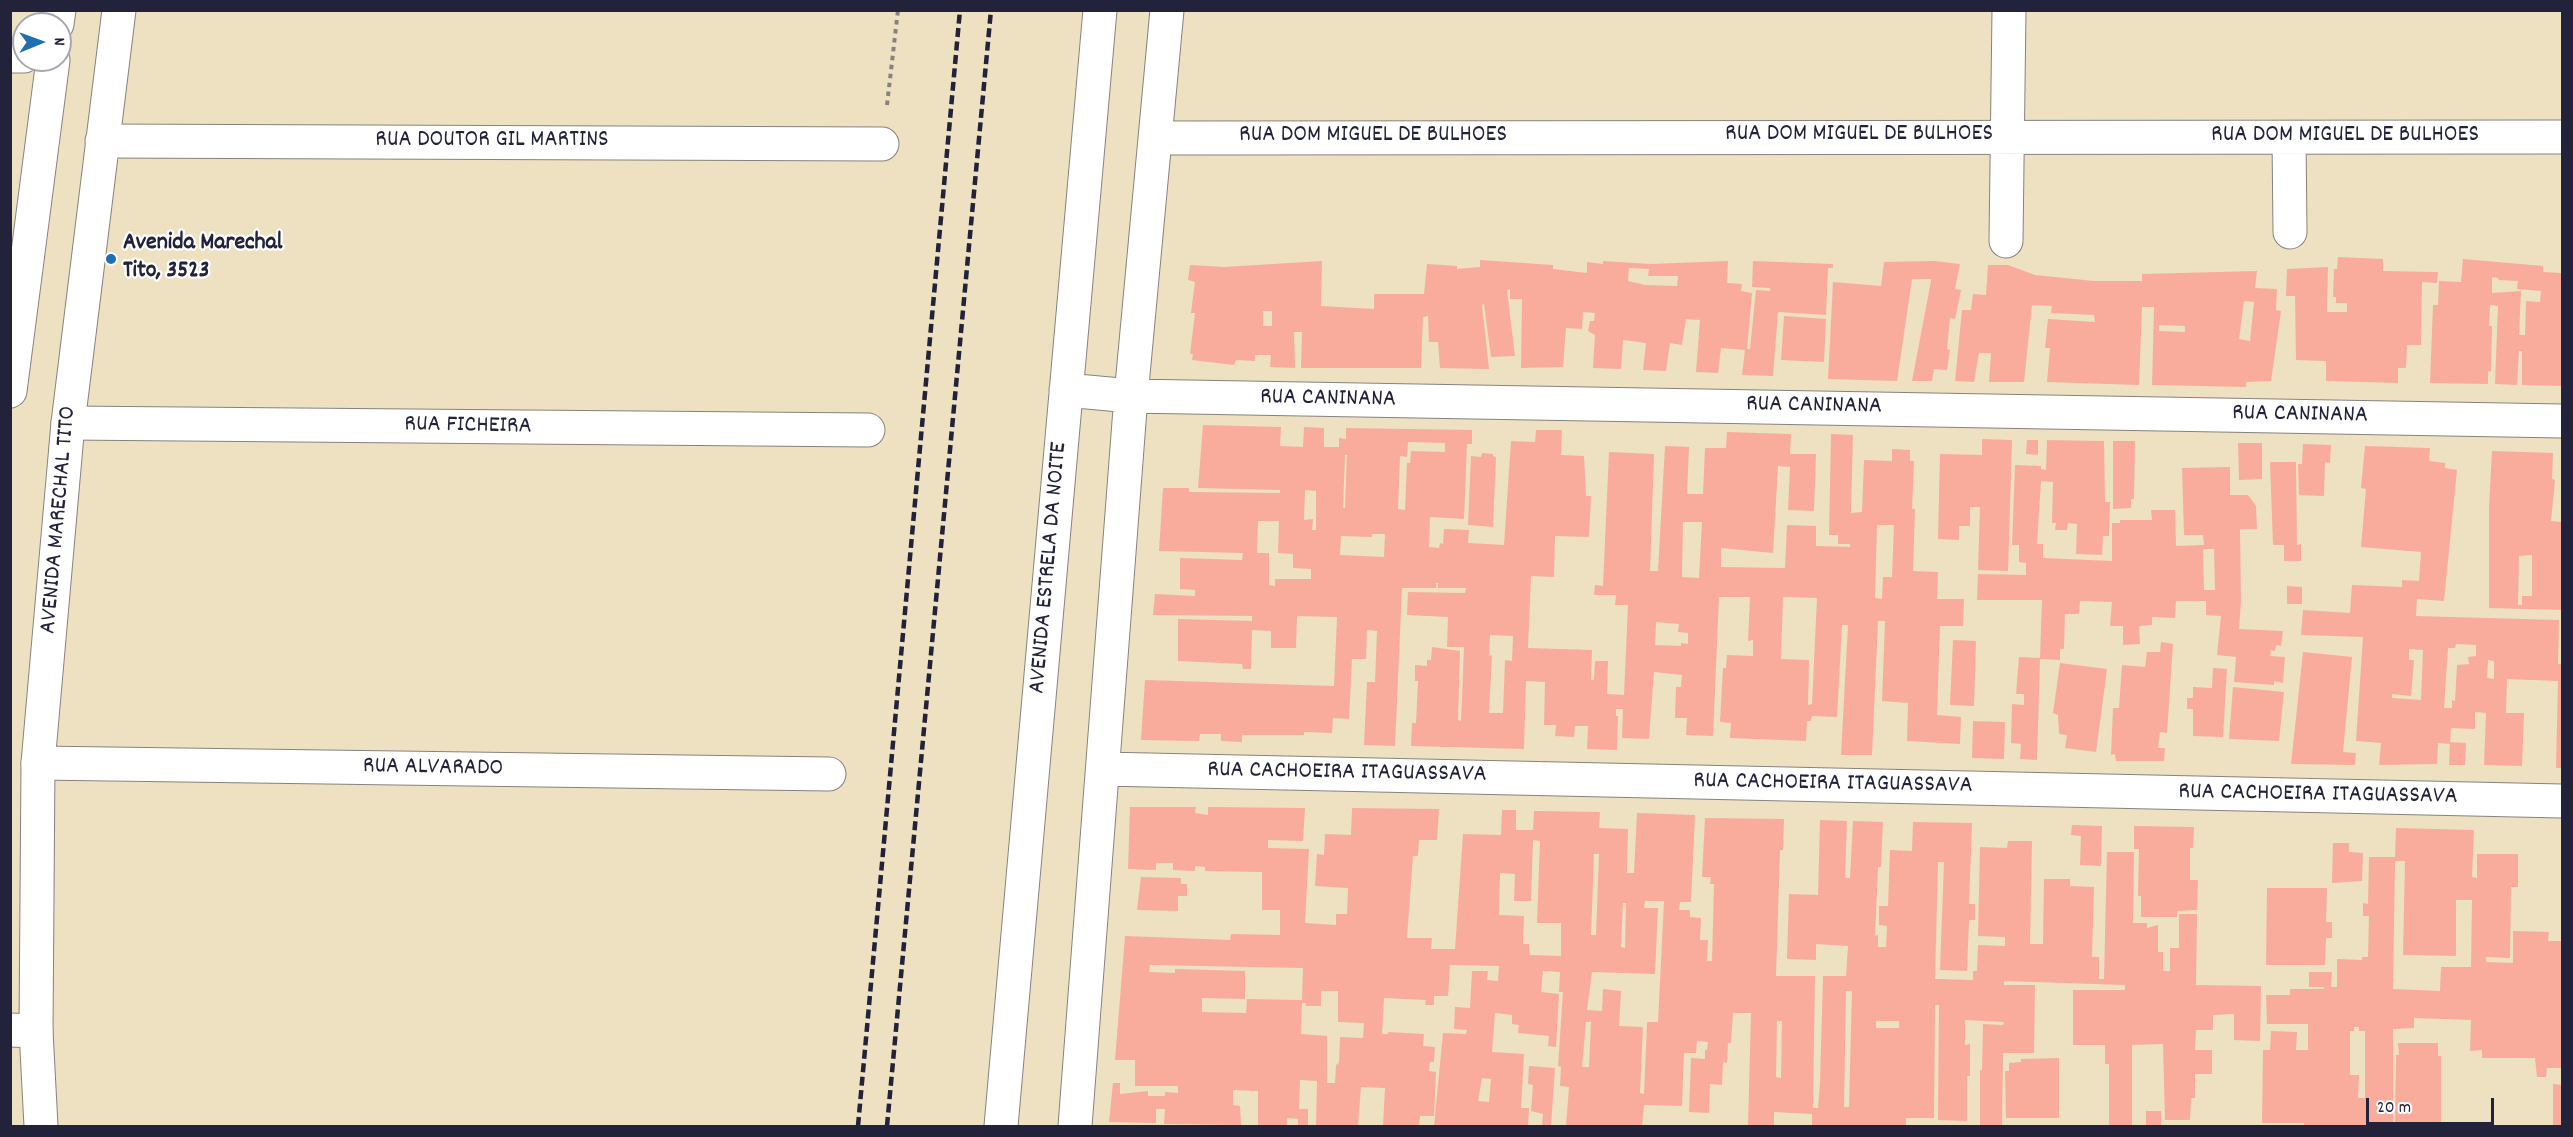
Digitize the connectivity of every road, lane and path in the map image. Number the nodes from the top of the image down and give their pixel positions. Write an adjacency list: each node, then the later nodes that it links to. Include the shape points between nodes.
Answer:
1 (118, 10): 11 (street, AVENIDA MARECHAL TITO)
2 (898, 10): 12 (path)
3 (1100, 10): 15 (street, AVENIDA ESTRELA DA NOITE)
4 (1167, 10): 9 (street)
5 (2009, 10): 7 (street)
6 (51, 72): 16 (street)
7 (2009, 136): 9 (street, RUA DOM MIGUEL DE BULHOES); 10 (street, RUA DOM MIGUEL DE BULHOES); 14 (street)
8 (2562, 137): 10 (street, RUA DOM MIGUEL DE BULHOES)
9 (1156, 138): 17 (street)
10 (2289, 138): 13 (street)
11 (102, 141): 12 (street, RUA DOUTOR GIL MARTINS); 19 (street, AVENIDA MARECHAL TITO)
12 (882, 144)
13 (2290, 232)
14 (2006, 241)
15 (1066, 390): 17 (street, RUA CANINANA); 27 (street, AVENIDA ESTRELA DA NOITE)
16 (10, 391)
17 (1131, 396): 18 (street, RUA CANINANA); 22 (street)
18 (2562, 421)
19 (68, 423): 20 (street, RUA FICHEIRA); 21 (street, AVENIDA MARECHAL TITO)
20 (868, 430)
21 (38, 764): 23 (street, RUA ALVARADO); 25 (street, AVENIDA MARECHAL TITO)
22 (1102, 769): 24 (street, RUA CACHOEIRA ITAGUASSAVA); 28 (street)
23 (829, 774)
24 (2562, 801)
25 (23, 1030): 26 (street, AVENIDA MARECHAL TITO)
26 (41, 1126)
27 (1001, 1126)
28 (1076, 1126)

